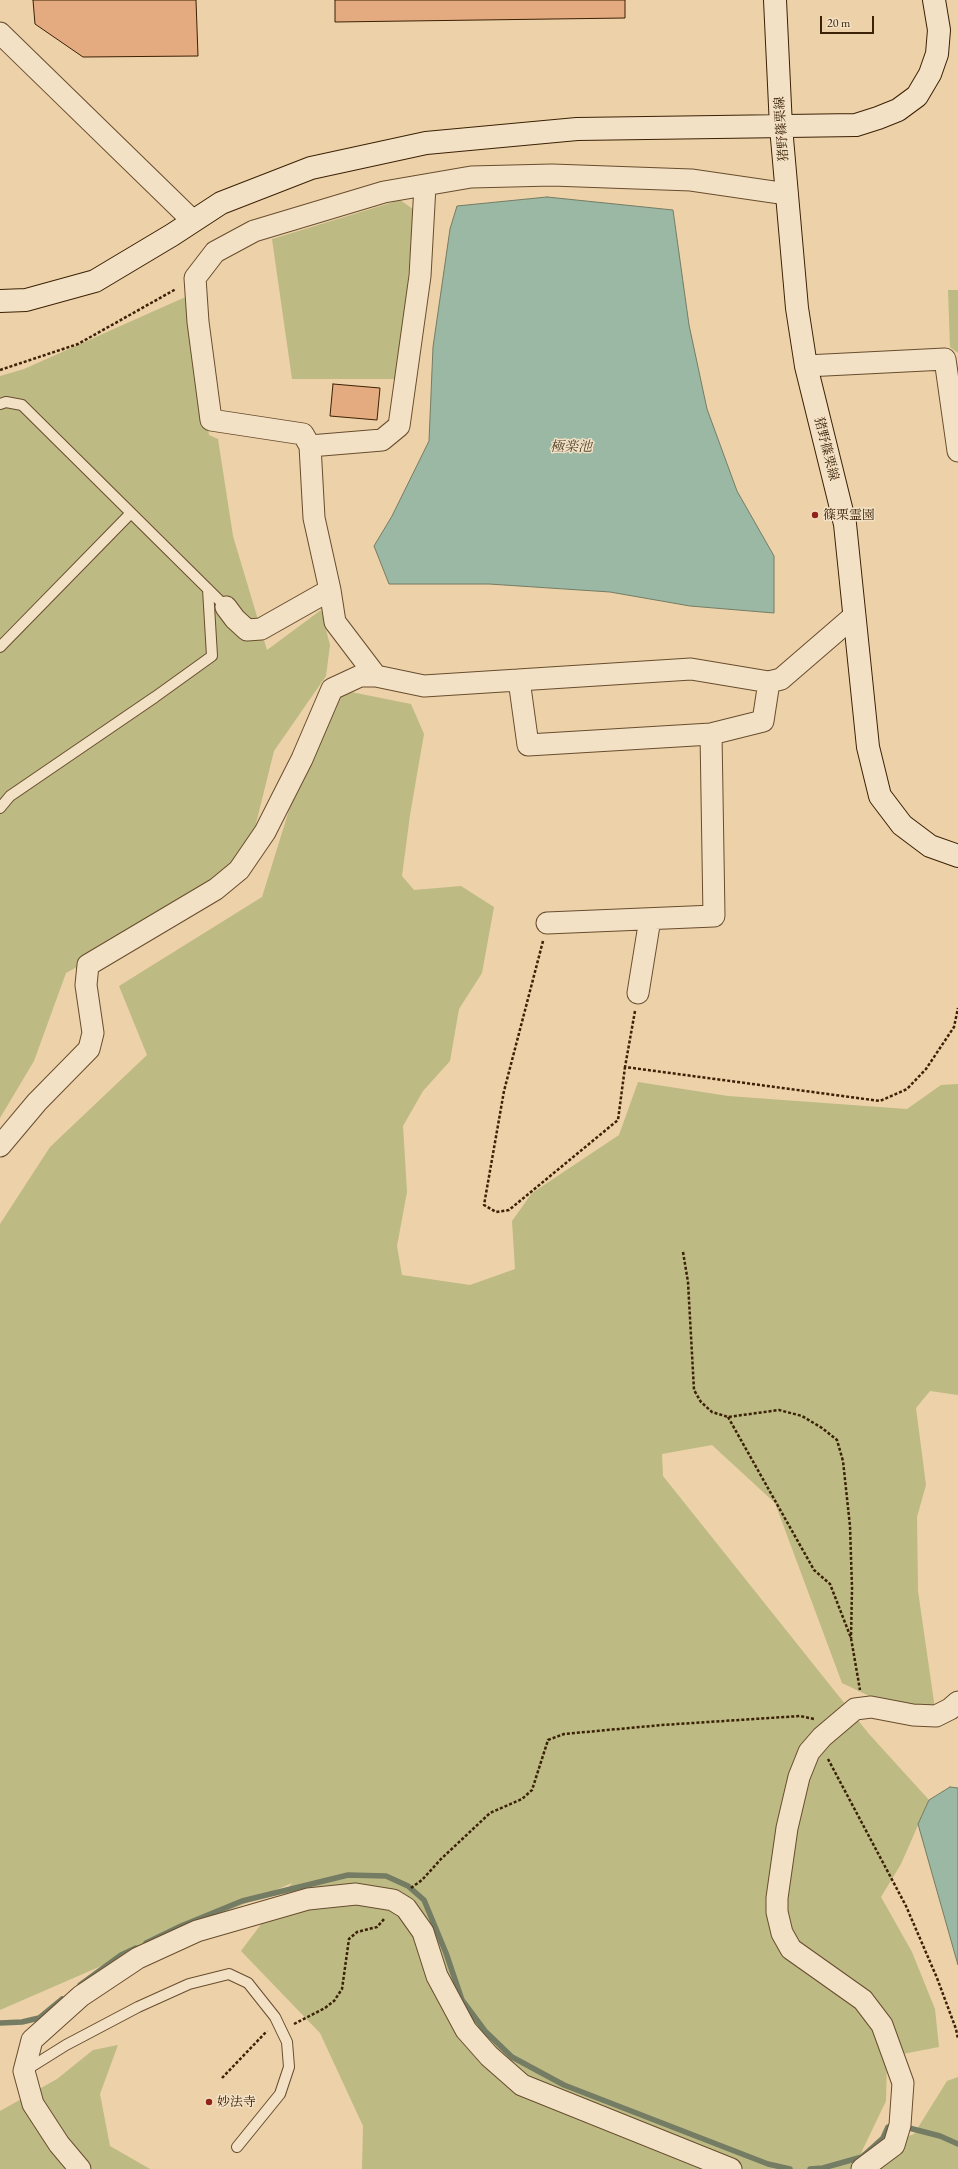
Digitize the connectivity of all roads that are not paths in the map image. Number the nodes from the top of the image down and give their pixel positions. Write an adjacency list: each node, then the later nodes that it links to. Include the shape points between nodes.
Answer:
1 (775, 0): 4 (street, 猪野篠栗線)
2 (934, 0): 4 (street, via 939,30 937,54 930,74 917,96 898,110 856,125)
3 (0, 33): 7 (street)
4 (781, 127): 6 (street, 猪野篠栗線); 7 (street, via 577,129 426,143 311,168 221,203)
5 (425, 186): 6 (street, via 471,177 552,175 691,180); 11 (street, via 420,276 399,426 382,440); 11 (street, via 384,192 254,231 215,252 195,278 210,420 304,434)
6 (787, 194): 9 (street, 猪野篠栗線, via 797,308)
7 (194, 221): 8 (street, via 95,281 26,300)
8 (0, 301)
9 (806, 366): 12 (street, via 945,359); 17 (street, 猪野篠栗線, via 845,524)
10 (0, 404): 13 (lane, via 6,402 22,405)
11 (310, 446): 15 (street, via 314,518)
12 (958, 451)
13 (131, 513): 14 (lane); 18 (lane)
14 (208, 589): 16 (lane); 23 (lane, via 212,656 10,796)
15 (330, 590): 16 (street, via 261,629 247,630 234,619); 19 (street, via 335,622)
16 (226, 607)
17 (854, 616): 21 (street, via 781,679); 24 (street, 猪野篠栗線, via 868,747 880,796 902,825 930,846)
18 (0, 647)
19 (376, 676): 20 (street, via 424,686); 28 (street, via 360,676 332,689 302,759 268,825 239,870 216,889 88,965 86,986 93,1033 88,1049 37,1102)
20 (519, 680): 21 (street, via 691,669); 22 (street, via 528,745)
21 (769, 682): 22 (street, via 763,721)
22 (711, 734): 25 (street, via 714,916)
23 (0, 808)
24 (958, 856)
25 (650, 919): 26 (street); 27 (street)
26 (547, 924)
27 (638, 993)
28 (0, 1146)
29 (958, 1702): 34 (street, via 936,1716 913,1716 871,1707 855,1710 822,1737 809,1752 799,1777 787,1828 777,1898 782,1933 791,1949 863,2000 882,2025 903,2083 900,2125 894,2145)
30 (24, 2071): 31 (lane, via 138,2007 189,1984 229,1974 248,1983 277,2021 287,2042 289,2067 280,2094); 32 (street, via 34,2104 59,2144); 33 (street, via 32,2040 81,1996 138,1958 197,1931 308,1899 356,1894 394,1900 406,1908 423,1932 437,1976 466,2030 489,2056 522,2085)
31 (237, 2146)
32 (80, 2169)
33 (731, 2169)
34 (862, 2169)

